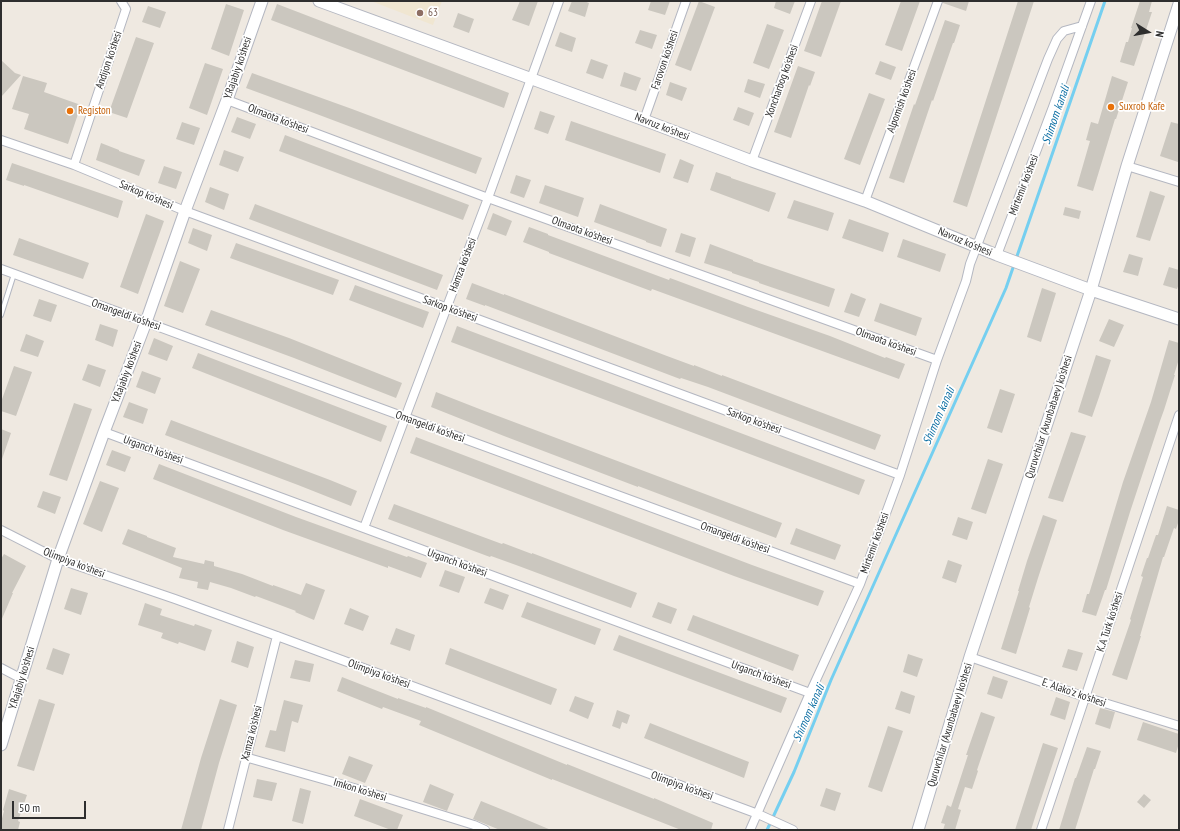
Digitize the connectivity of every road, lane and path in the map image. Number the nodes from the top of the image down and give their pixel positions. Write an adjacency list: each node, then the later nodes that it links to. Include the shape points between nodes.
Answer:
1 (122, 1): 16 (street, Andijon ko'shesi, via 126,9)
2 (262, 1): 12 (street, Y.Rajabiy ko'shesi)
3 (319, 1): 11 (street, Navruz ko'shesi)
4 (559, 1): 11 (street, Hamza ko'shesi)
5 (686, 1): 13 (street, Farovon ko'shesi)
6 (811, 1): 15 (street, Xoncharbog ko'shesi)
7 (938, 1): 20 (street, Alpomish ko'shesi)
8 (1091, 1): 10 (street, Mirtemir ko'shesi)
9 (1179, 4): 17 (street, Quruvchilar (Axunbabaev) ko'shesi)
10 (1082, 26): 22 (street, Mirtemir ko'shesi, via 1064,31 1057,39); 23 (street, Mirtemir ko'shesi)
11 (532, 79): 13 (street, Navruz ko'shesi); 19 (street, Hamza ko'shesi)
12 (227, 100): 19 (street, Olmaota ko'shesi); 21 (street, Y.Rajabiy ko'shesi)
13 (644, 120): 15 (street, Navruz ko'shesi)
14 (1, 140): 16 (street, Sarkop ko'shesi)
15 (752, 161): 20 (street, Navruz ko'shesi)
16 (74, 165): 21 (street, Sarkop ko'shesi)
17 (1127, 166): 18 (street); 26 (street, Quruvchilar (Axunbabaev) ko'shesi)
18 (1179, 182)
19 (488, 198): 27 (street, Hamza ko'shesi); 31 (street, Olmaota ko'shesi)
20 (865, 201): 22 (street, Navruz ko'shesi)
21 (185, 211): 27 (street, Sarkop ko'shesi); 30 (street, Y.Rajabiy ko'shesi)
22 (977, 247): 23 (street, Navruz ko'shesi); 31 (street, Mirtemir ko'shesi)
23 (1000, 256): 26 (street, Navruz ko'shesi)
24 (1, 269): 25 (street, Omangeldi ko'shesi)
25 (14, 274): 28 (lane); 30 (street, Omangeldi ko'shesi)
26 (1091, 290): 29 (street); 41 (street, Quruvchilar (Axunbabaev) ko'shesi)
27 (447, 308): 33 (street, Hamza ko'shesi); 35 (street, Sarkop ko'shesi)
28 (1, 315)
29 (1179, 319)
30 (146, 322): 33 (street, Omangeldi ko'shesi); 34 (street, Y.Rajabiy ko'shesi)
31 (938, 360): 35 (street, Mirtemir ko'shesi)
32 (1179, 415): 45 (street, K.A Turk ko'shesi)
33 (405, 418): 36 (street, Hamza ko'shesi); 39 (street, Omangeldi ko'shesi)
34 (104, 432): 36 (street, Urganch ko'shesi); 38 (street, Y.Rajabiy ko'shesi)
35 (900, 475): 39 (street, Mirtemir ko'shesi)
36 (364, 528): 44 (street, Urganch ko'shesi)
37 (1, 530): 38 (street, Olimpiya ko'shesi)
38 (58, 559): 40 (street, Olimpiya ko'shesi); 43 (street, Y.Rajabiy ko'shesi)
39 (860, 584): 44 (street, Mirtemir ko'shesi)
40 (277, 636): 48 (street, Xamza ko'shesi); 49 (street, Olimpiya ko'shesi)
41 (970, 657): 45 (street, E. Alako'z ko'shesi); 55 (street, Quruvchilar (Axunbabaev) ko'shesi)
42 (1, 668): 43 (street)
43 (22, 678): 47 (street, Y.Rajabiy ko'shesi)
44 (810, 693): 49 (street, Mirtemir ko'shesi)
45 (1086, 697): 46 (street, E. Alako'z ko'shesi); 56 (street, K.A Turk ko'shesi)
46 (1179, 726)
47 (1, 746)
48 (246, 757): 50 (street, Imkon ko'shesi, via 361,790); 52 (street, Xamza ko'shesi)
49 (758, 814): 51 (street, Olimpiya ko'shesi); 54 (street, Mirtemir ko'shesi)
50 (472, 828): 53 (street, Imkon ko'shesi)
51 (790, 829)
52 (228, 830)
53 (485, 830)
54 (750, 830)
55 (918, 830)
56 (1041, 830)

